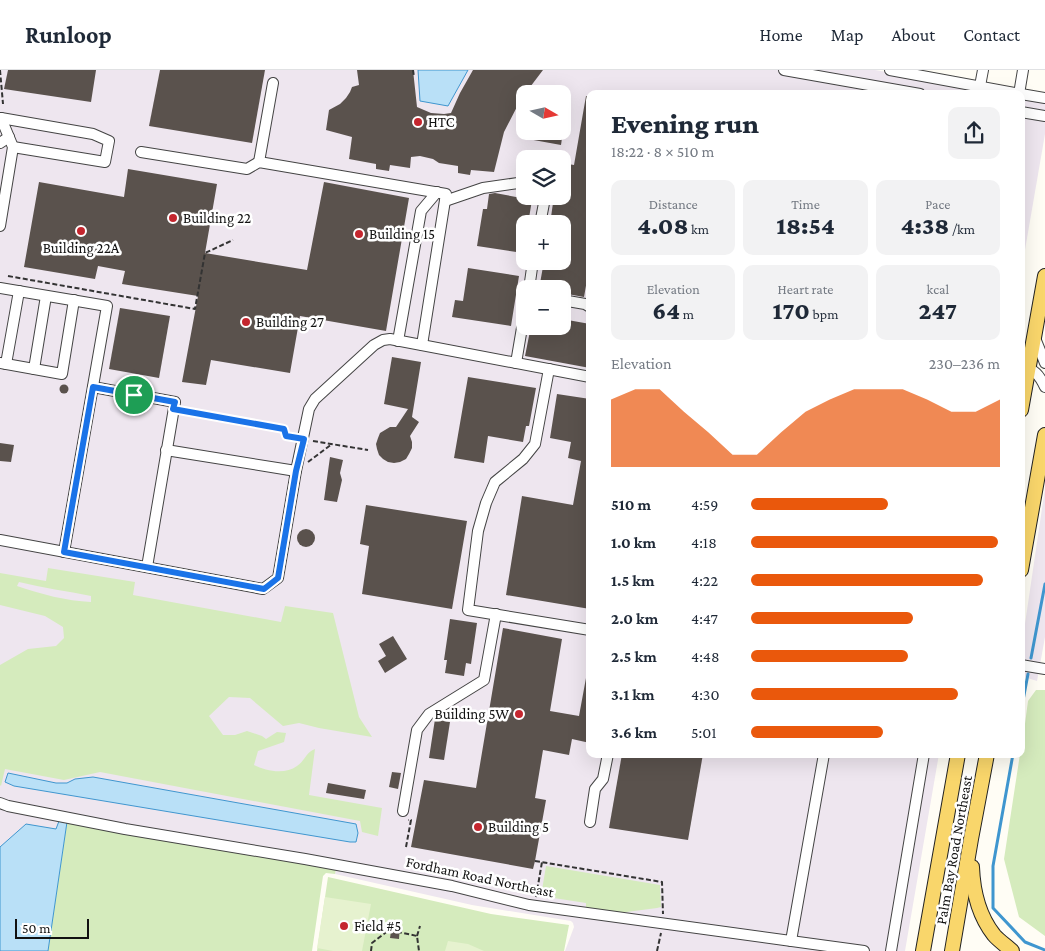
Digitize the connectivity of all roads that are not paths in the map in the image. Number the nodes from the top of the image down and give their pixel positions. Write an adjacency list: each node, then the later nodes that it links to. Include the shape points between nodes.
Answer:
1 (784, 70): 8 (street)
2 (890, 70): 5 (street)
3 (983, 70): 7 (street)
4 (1023, 70): 10 (street)
5 (939, 74): 7 (street)
6 (273, 83): 18 (street)
7 (980, 86): 9 (street)
8 (897, 90)
9 (1000, 90)
10 (1020, 90)
11 (1025, 95): 12 (street)
12 (1045, 98)
13 (1025, 113): 14 (street)
14 (1045, 116)
15 (1, 118): 16 (street); 16 (street, via 94,134 109,141 105,162)
16 (7, 142): 22 (street)
17 (141, 152): 18 (street, via 247,169)
18 (259, 162): 20 (street)
19 (516, 183): 21 (street, via 483,188)
20 (437, 192): 21 (street, via 446,194); 32 (street, via 421,211)
21 (445, 201): 33 (street)
22 (0, 226)
23 (1045, 276): 31 (main road)
24 (0, 288): 25 (street)
25 (19, 291): 26 (street); 36 (street)
26 (46, 296): 27 (street); 38 (street)
27 (74, 300): 38 (street, via 62,374); 41 (street, via 107,306)
28 (571, 302): 29 (street)
29 (586, 305)
30 (521, 335): 34 (street)
31 (1034, 337): 35 (street); 37 (main road)
32 (398, 341): 33 (street); 45 (street, via 383,340 374,345 315,399 309,409)
33 (422, 345): 34 (street)
34 (516, 363): 39 (street)
35 (1045, 363)
36 (3, 364): 38 (street)
37 (1025, 367): 42 (street, via 1036,373)
38 (34, 369)
39 (548, 369): 40 (street); 50 (street, via 535,444 523,459 495,482 478,532 468,610)
40 (586, 376)
41 (93, 387): 44 (street, via 175,402); 48 (street)
42 (1045, 387)
43 (1045, 435): 47 (main road)
44 (166, 450): 45 (street); 49 (street)
45 (296, 471): 49 (street, via 278,578 264,589)
46 (0, 540): 48 (street)
47 (1025, 548)
48 (64, 552): 49 (street)
49 (147, 567)
50 (496, 614): 51 (street); 60 (street, via 484,680 428,714 417,730)
51 (586, 629)
52 (1025, 666): 53 (street)
53 (1045, 670)
54 (607, 758): 61 (street, via 603,778 595,789)
55 (823, 758): 63 (street)
56 (923, 758): 65 (street)
57 (957, 758): 66 (main road, Palm Bay Road Northeast)
58 (986, 758): 62 (main road, Palm Bay Road Northeast)
59 (0, 803): 63 (street, Fordham Road Northeast, via 92,823 452,886 529,905)
60 (403, 815)
61 (590, 822)
62 (971, 839): 67 (main road, Palm Bay Road Northeast); 68 (main road, via 973,885 981,914 995,936)
63 (792, 941): 64 (street, Fordham Road Northeast)
64 (864, 951)
65 (892, 951)
66 (923, 951)
67 (952, 951)
68 (1012, 951)

